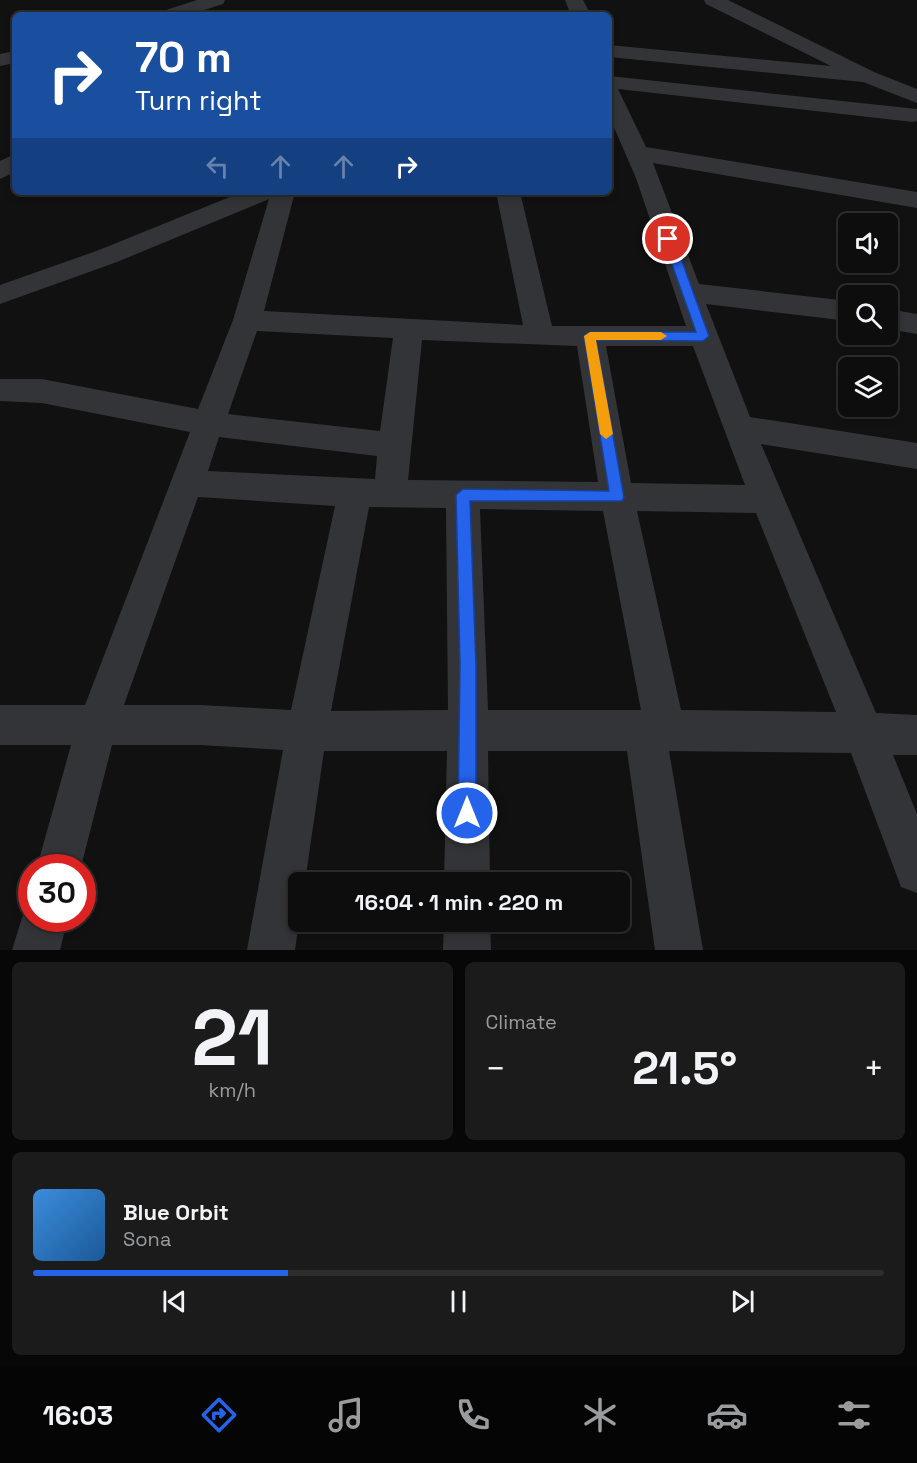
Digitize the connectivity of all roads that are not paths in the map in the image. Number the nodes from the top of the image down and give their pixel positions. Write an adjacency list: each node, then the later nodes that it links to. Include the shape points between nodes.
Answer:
1 (713, 0): 5 (street)
2 (214, 9): 3 (street)
3 (192, 12)
4 (612, 51): 5 (street)
5 (867, 76): 8 (street)
6 (612, 82): 8 (street)
7 (612, 99): 9 (street)
8 (916, 111)
9 (637, 153): 13 (street); 14 (street)
10 (257, 195): 15 (street)
11 (282, 195): 17 (street)
12 (509, 195): 21 (street)
13 (917, 200)
14 (687, 292): 16 (street); 23 (street)
15 (0, 295)
16 (838, 310)
17 (247, 320): 20 (street); 25 (street)
18 (898, 321): 19 (street)
19 (917, 324)
20 (409, 329): 21 (street); 27 (street)
21 (540, 336): 22 (street)
22 (590, 336): 23 (street); 33 (street)
23 (703, 336): 26 (street)
24 (0, 390): 25 (street, via 42,391)
25 (211, 424): 27 (street); 29 (street)
26 (738, 428): 28 (street); 34 (street)
27 (394, 445): 31 (street)
28 (917, 456)
29 (186, 483): 30 (street); 36 (street)
30 (354, 493): 31 (street); 37 (street)
31 (391, 494): 32 (street)
32 (463, 495): 33 (street); 38 (street)
33 (617, 497): 34 (street); 39 (street)
34 (766, 499): 40 (street)
35 (0, 725): 36 (street)
36 (97, 725): 37 (street); 42 (street)
37 (308, 731): 38 (street); 48 (street)
38 (466, 731): 39 (street); 43 (street)
39 (656, 732): 40 (street, via 748,730); 50 (street)
40 (865, 735): 41 (street); 44 (street)
41 (917, 735)
42 (62, 854)
43 (467, 872)
44 (917, 872)
45 (41, 932): 47 (street)
46 (467, 932): 49 (street)
47 (36, 950)
48 (272, 950)
49 (467, 950)
50 (679, 950)

